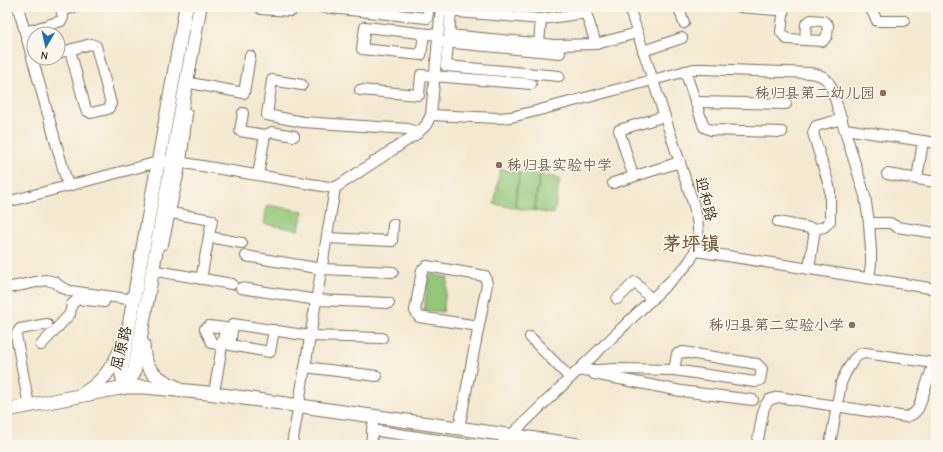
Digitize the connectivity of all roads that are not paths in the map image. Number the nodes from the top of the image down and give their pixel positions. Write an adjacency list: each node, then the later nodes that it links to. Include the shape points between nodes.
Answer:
1 (18, 7): 23 (street)
2 (74, 7): 23 (street, via 62,12 61,21)
3 (186, 7): 59 (main road, 屈原路)
4 (200, 7): 58 (main road, 屈原路)
5 (204, 7): 41 (street)
6 (262, 7): 7 (street, via 261,9 291,11)
7 (292, 7)
8 (321, 7): 16 (street)
9 (429, 7): 19 (street, via 428,18)
10 (629, 7): 24 (street, 迎和路)
11 (682, 7): 22 (street, via 680,11)
12 (740, 7): 13 (street, via 776,10)
13 (778, 7)
14 (784, 7): 28 (street, via 781,32 787,39)
15 (870, 7): 21 (street, via 876,21)
16 (336, 8): 17 (street)
17 (367, 9): 19 (street)
18 (444, 10): 20 (street); 27 (street); 29 (street, via 449,35)
19 (398, 11)
20 (541, 19): 29 (street); 30 (street, via 586,13)
21 (904, 21)
22 (684, 23)
23 (25, 32)
24 (637, 33): 30 (street); 33 (street, 迎和路)
25 (424, 34): 25 (street, via 365,27 362,49 421,55); 27 (street)
26 (682, 38): 33 (street)
27 (441, 40): 34 (street); 38 (street); 39 (street, via 446,66)
28 (805, 40)
29 (539, 44): 30 (street)
30 (596, 44)
31 (70, 50): 31 (street, via 91,44 96,46 111,104 108,109 91,113 86,110); 32 (street)
32 (66, 51)
33 (643, 51): 40 (street, 迎和路)
34 (560, 53)
35 (250, 56): 41 (street, via 244,93)
36 (39, 66): 67 (street)
37 (685, 71): 40 (street); 45 (street); 50 (street, via 703,69 818,74 829,82)
38 (434, 76): 43 (street); 44 (street, via 421,75 419,95); 48 (street)
39 (559, 76)
40 (653, 80): 48 (street, via 511,117); 49 (street, 迎和路)
41 (190, 83): 58 (street)
42 (302, 84): 53 (street, via 272,80 267,115 303,122 408,129)
43 (531, 84)
44 (360, 90)
45 (696, 102): 46 (street); 52 (street, via 704,127 711,130)
46 (786, 104)
47 (243, 113): 54 (street, via 240,131)
48 (430, 115): 53 (street, via 426,125)
49 (665, 116): 60 (street, 迎和路); 61 (street, via 618,130)
50 (842, 119): 51 (street); 74 (street, via 816,126 813,133 830,191 830,221 824,227)
51 (845, 129): 56 (street); 72 (street, via 865,196)
52 (782, 132)
53 (418, 133): 68 (street)
54 (264, 135): 55 (street, via 272,132); 63 (street)
55 (294, 136)
56 (923, 141): 57 (street); 64 (street)
57 (936, 143)
58 (176, 161): 59 (street); 63 (street); 70 (street); 93 (main road, 屈原路)
59 (158, 162): 67 (street); 97 (main road, 屈原路)
60 (680, 162): 66 (street); 79 (street, 迎和路, via 698,220)
61 (631, 169)
62 (887, 174): 64 (street)
63 (258, 175): 68 (street)
64 (917, 179): 65 (street)
65 (936, 182)
66 (613, 183)
67 (68, 186): 69 (street)
68 (335, 188): 77 (street)
69 (7, 202)
70 (170, 213): 76 (street, via 212,220); 83 (street)
71 (778, 222): 74 (street)
72 (869, 223): 75 (street, via 890,223 896,227); 85 (street)
73 (393, 224): 77 (street, via 392,241)
74 (815, 228): 82 (street)
75 (936, 233)
76 (209, 236): 78 (street); 86 (street)
77 (327, 238): 81 (street)
78 (242, 243)
79 (696, 251): 82 (street); 91 (street, 迎和路, via 686,266)
80 (246, 256): 81 (street)
81 (322, 268): 84 (street); 90 (street)
82 (809, 269): 85 (street)
83 (157, 271): 86 (street); 93 (street, via 147,316)
84 (393, 272)
85 (869, 278): 88 (street)
86 (201, 279): 90 (street)
87 (7, 288): 101 (street, via 46,280 70,290 127,302 78,299 72,304 70,314)
88 (936, 289)
89 (617, 299): 91 (street, via 635,282)
90 (316, 300): 92 (street); 98 (street)
91 (652, 300): 105 (street, 迎和路)
92 (389, 303)
93 (143, 323): 109 (main road, 屈原路, via 134,373); 110 (main road, via 144,358 149,368 166,382)
94 (47, 324): 115 (street, via 20,329 16,335)
95 (479, 326): 95 (street, via 487,284 485,276 427,266 422,270 415,311 419,317); 120 (street)
96 (274, 330): 96 (street, via 233,324 230,346 270,352); 98 (street)
97 (128, 331): 109 (main road, 屈原路, via 121,371); 112 (main road, via 111,369 97,385)
98 (310, 336): 100 (street); 104 (street)
99 (530, 337): 108 (street)
100 (382, 338)
101 (41, 345)
102 (222, 345): 111 (street)
103 (935, 363): 116 (street, via 918,409 913,414 906,417); 116 (street, via 860,354 854,358 841,383)
104 (305, 367): 107 (street); 114 (street)
105 (578, 370): 106 (street); 108 (street, 迎和路); 113 (street, via 681,391)
106 (674, 370): 106 (street, via 755,382 760,380 762,368 757,364 683,352 677,354)
107 (377, 376)
108 (570, 378): 123 (street, 迎和路)
109 (125, 387): 110 (main road); 112 (main road)
110 (187, 390): 111 (main road)
111 (214, 393): 114 (main road)
112 (79, 396): 115 (main road)
113 (753, 400)
114 (299, 405): 118 (main road); 125 (street)
115 (29, 406): 117 (main road)
116 (837, 406): 130 (street, via 778,397 769,400 764,407); 131 (street)
117 (7, 410)
118 (374, 416): 119 (main road); 121 (street)
119 (419, 422): 120 (main road); 124 (street)
120 (458, 428): 122 (main road)
121 (372, 430): 124 (street); 126 (street)
122 (476, 430): 123 (main road); 127 (street)
123 (511, 435): 128 (street, 迎和路); 129 (main road)
124 (416, 437): 127 (street)
125 (292, 445)
126 (371, 445)
127 (471, 445)
128 (501, 445)
129 (579, 445)
130 (757, 445)
131 (830, 445)

